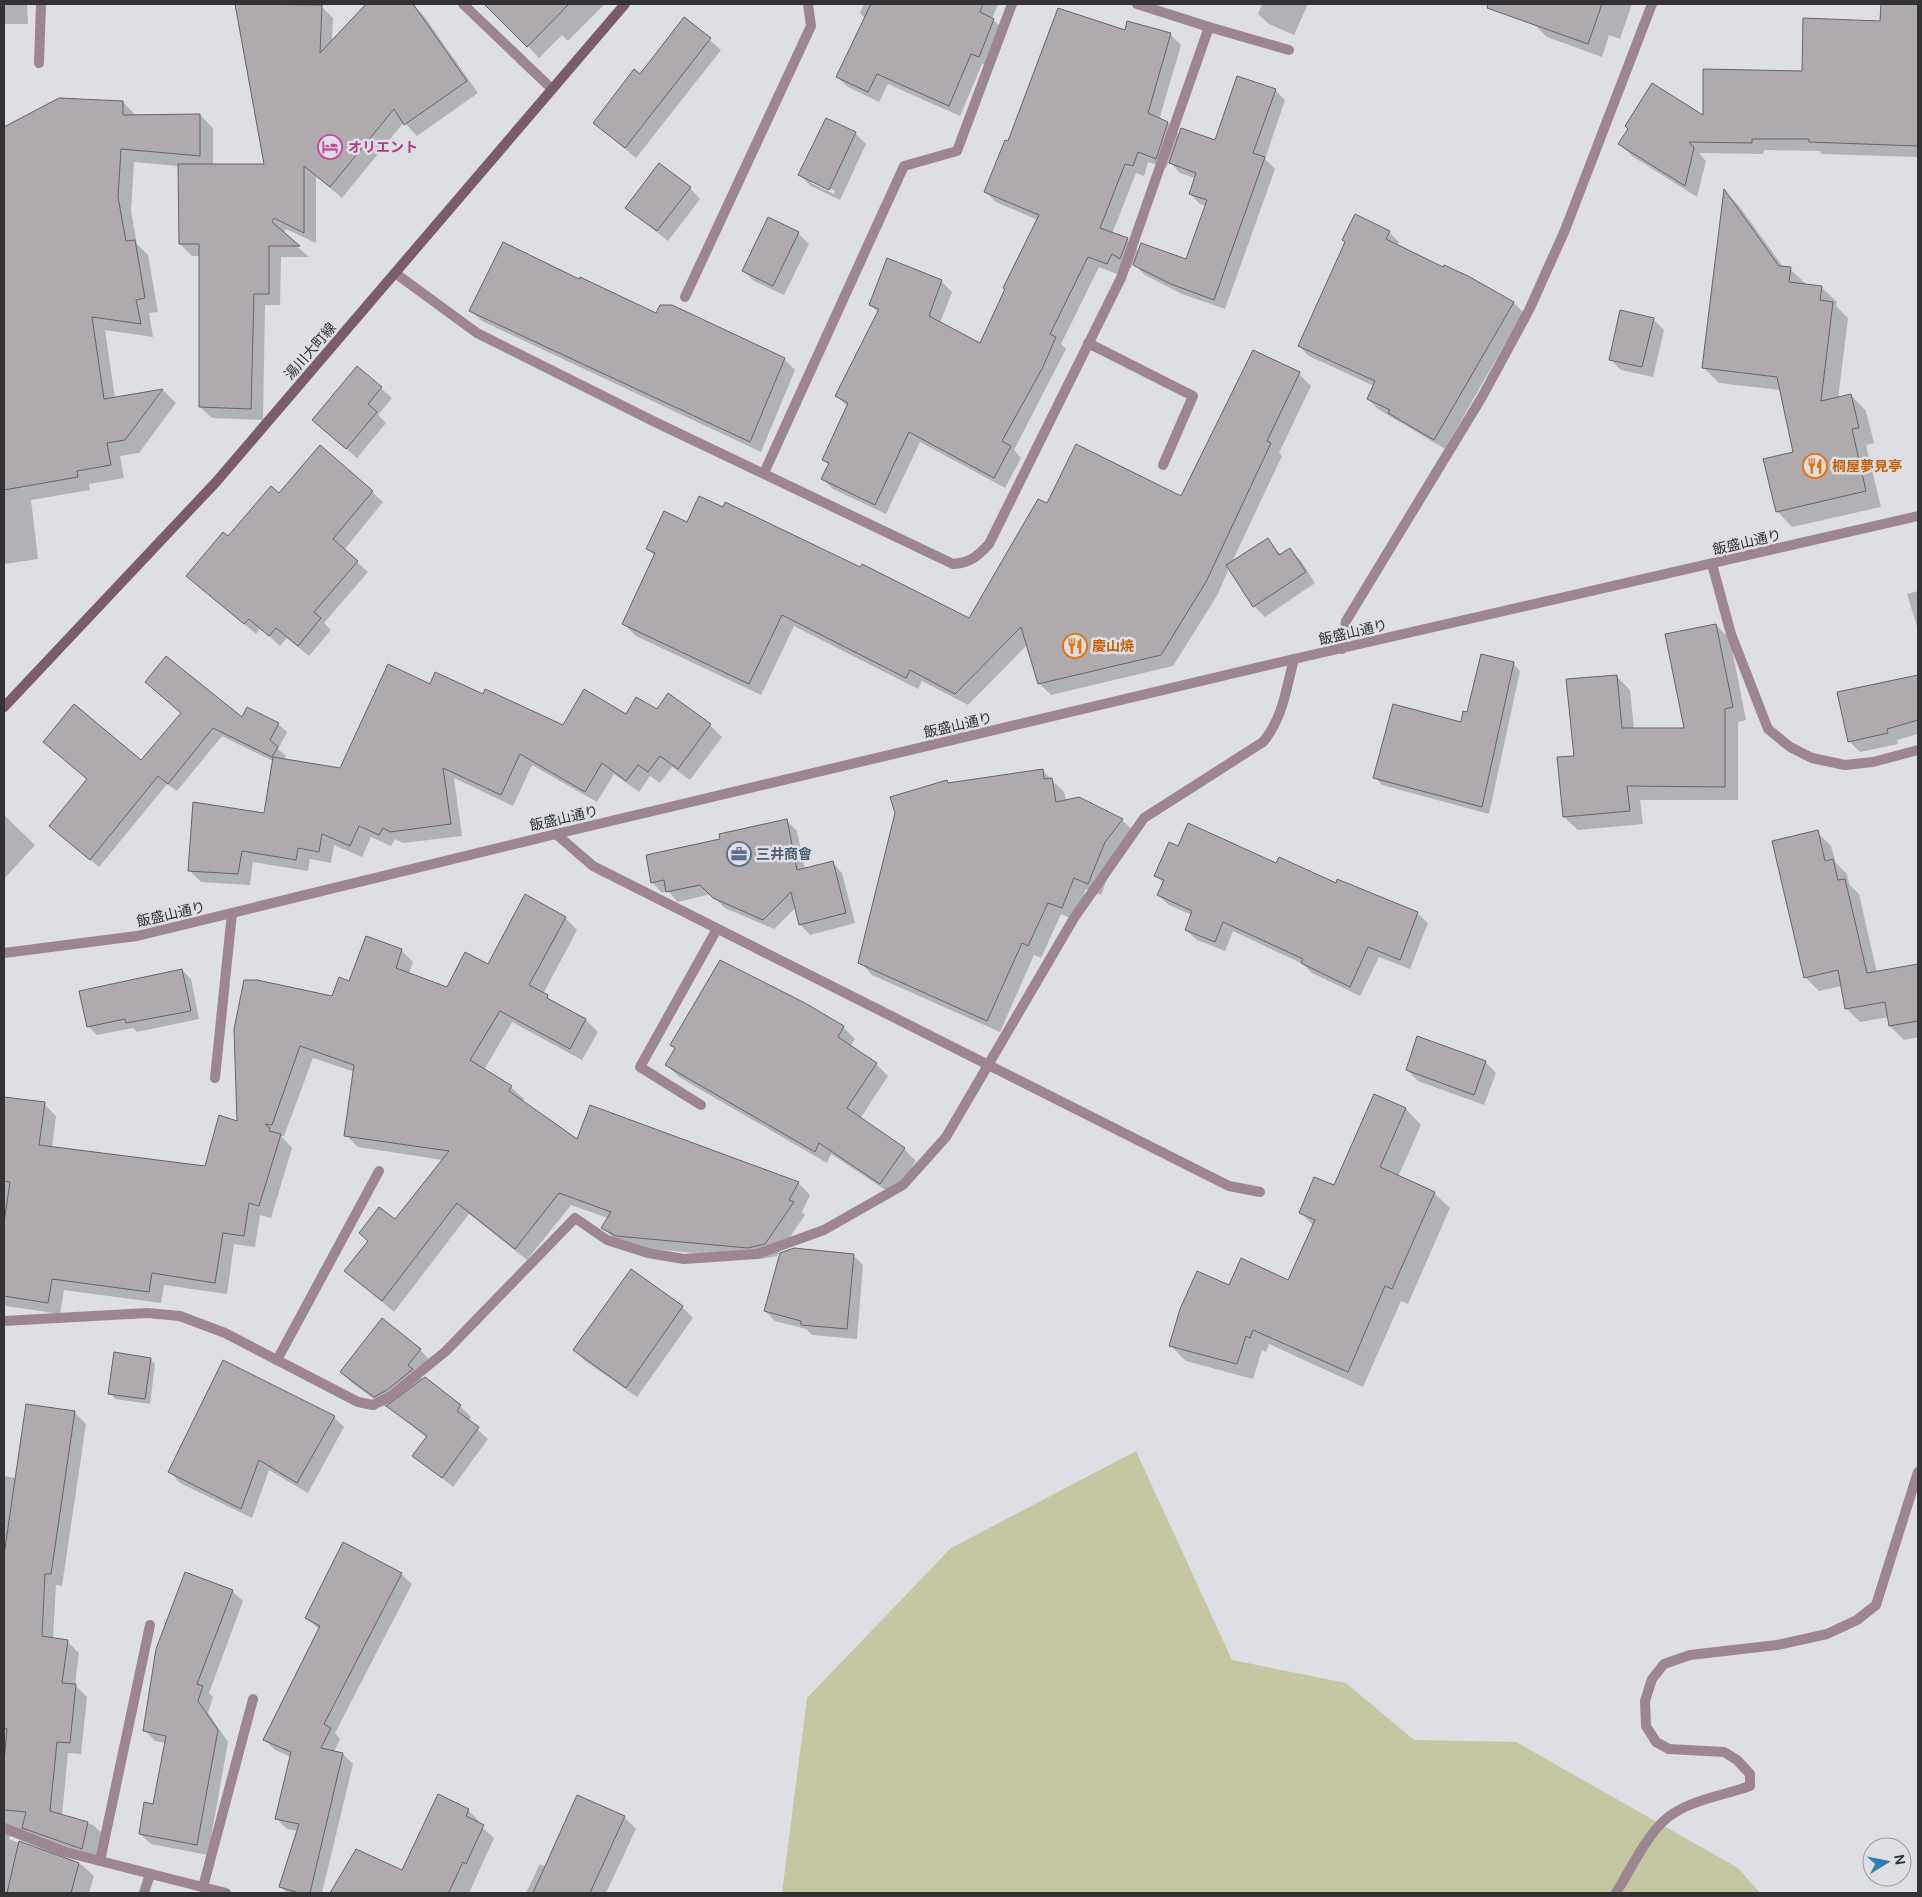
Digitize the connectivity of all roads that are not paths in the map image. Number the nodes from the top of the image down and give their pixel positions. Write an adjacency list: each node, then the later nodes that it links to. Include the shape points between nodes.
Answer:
1 (41, 4): 10 (street)
2 (463, 4): 11 (street)
3 (625, 4): 11 (main road, 湯川大町線)
4 (808, 4): 13 (street, via 811,26)
5 (1012, 4): 16 (street, via 957,151 904,166)
6 (1137, 4): 8 (street)
7 (1652, 4): 19 (street, via 1565,230 1530,308 1482,397 1346,620)
8 (1209, 28): 9 (street); 14 (street, via 1121,278)
9 (1289, 50)
10 (39, 63)
11 (552, 90): 12 (main road, 湯川大町線)
12 (395, 273): 16 (street, via 477,333); 21 (main road, 湯川大町線, via 217,481)
13 (685, 297)
14 (1088, 343): 15 (street, via 1194,396); 16 (street, via 989,544 975,559 953,564)
15 (1163, 465)
16 (764, 473)
17 (1918, 516): 18 (street, 飯盛山通り)
18 (1712, 564): 19 (street, 飯盛山通り); 22 (street, via 1731,634 1768,729 1812,758 1845,764 1873,762)
19 (1342, 649): 20 (street, 飯盛山通り)
20 (1294, 659): 23 (street, 飯盛山通り); 27 (street, via 1275,728 1264,742 1144,818 1074,918)
21 (4, 707)
22 (1918, 750)
23 (556, 834): 24 (street, 飯盛山通り); 25 (street, via 593,866)
24 (232, 913): 26 (street, 飯盛山通り, via 137,936); 28 (street)
25 (716, 929): 27 (street); 29 (street, via 640,1067)
26 (4, 953)
27 (987, 1066): 31 (street, via 1229,1186); 33 (street, via 946,1137 903,1185 824,1230 757,1254 684,1259 648,1253 607,1240 575,1218 446,1351 391,1396 373,1405 358,1402)
28 (215, 1078)
29 (701, 1105)
30 (379, 1171): 33 (street)
31 (1260, 1192)
32 (4, 1321): 33 (street, via 147,1313 180,1316 225,1333)
33 (277, 1360)
34 (1918, 1472): 43 (street, via 1876,1605 1857,1620 1827,1634 1778,1645 1690,1655 1664,1664 1652,1679 1645,1701 1646,1726 1656,1742 1669,1749 1724,1752 1750,1774 1750,1786 1693,1803 1672,1813 1655,1830)
35 (150, 1625): 38 (street)
36 (253, 1699): 40 (street)
37 (4, 1828): 38 (street)
38 (100, 1862): 39 (street)
39 (150, 1874): 40 (street); 41 (street)
40 (203, 1887): 42 (street)
41 (144, 1893)
42 (226, 1893)
43 (1616, 1893)

